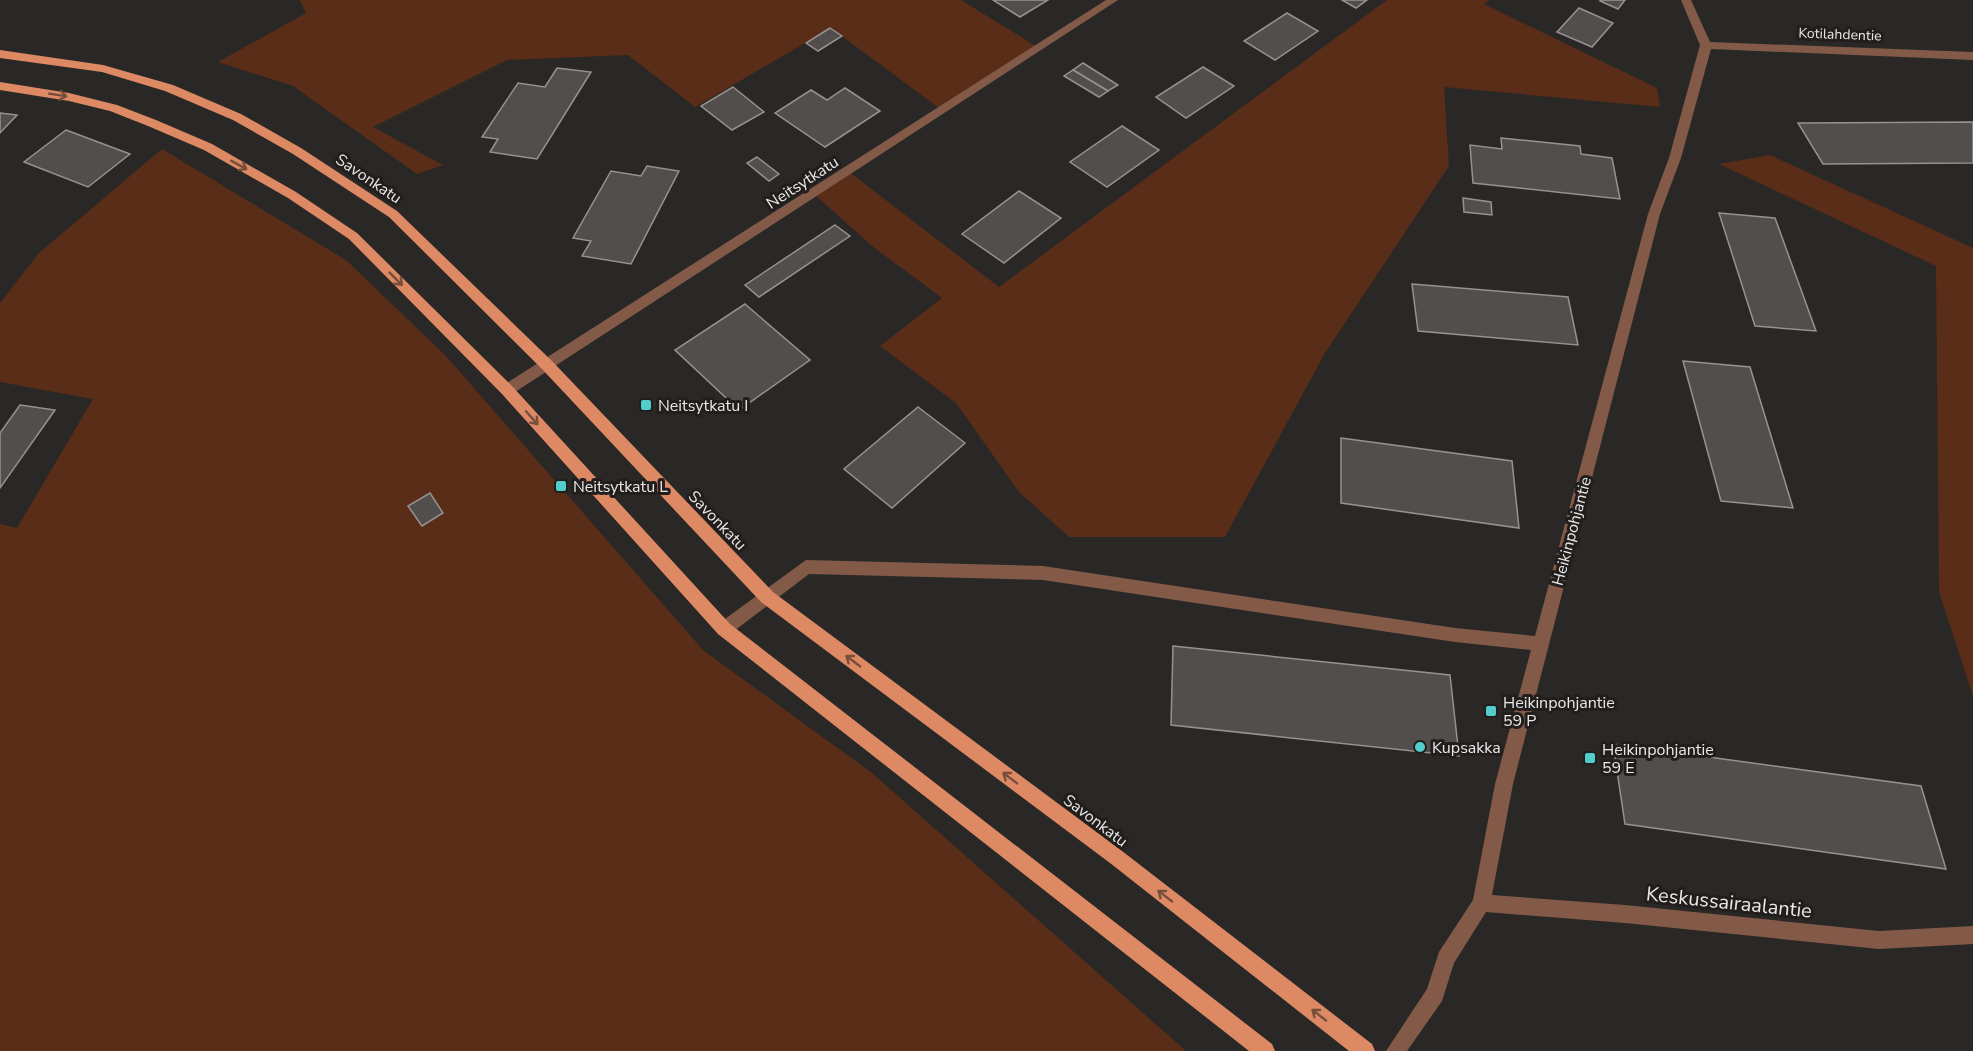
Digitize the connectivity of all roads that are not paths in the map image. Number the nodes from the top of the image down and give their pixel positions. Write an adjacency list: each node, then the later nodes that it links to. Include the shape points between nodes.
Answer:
1 (1113, 0): 7 (street, Neitsytkatu)
2 (1686, 0): 3 (street)
3 (1706, 45): 5 (street, Kotilahdentie); 11 (street, Heikinpohjantie, via 1678,148 1654,214)
4 (0, 54): 7 (main road, Savonkatu, via 103,69 169,88 237,117 297,151 393,214)
5 (1973, 56)
6 (0, 86): 8 (main road, one-way to 8, via 69,97 123,112 208,147 292,195 353,236)
7 (547, 365): 8 (street, Neitsytkatu); 9 (main road, Savonkatu)
8 (507, 390): 10 (main road, one-way to 10)
9 (767, 597): 10 (street); 11 (street, via 806,567 1043,573 1455,635); 15 (main road, Savonkatu, one-way to 9, via 1116,857)
10 (724, 630): 14 (main road)
11 (1540, 644): 12 (street, Heikinpohjantie, via 1504,784)
12 (1481, 903): 13 (street, Keskussairaalantie, via 1879,940); 16 (street, Heikinpohjantie, via 1446,960 1435,994)
13 (1973, 935)
14 (1265, 1051)
15 (1365, 1051)
16 (1396, 1051)

